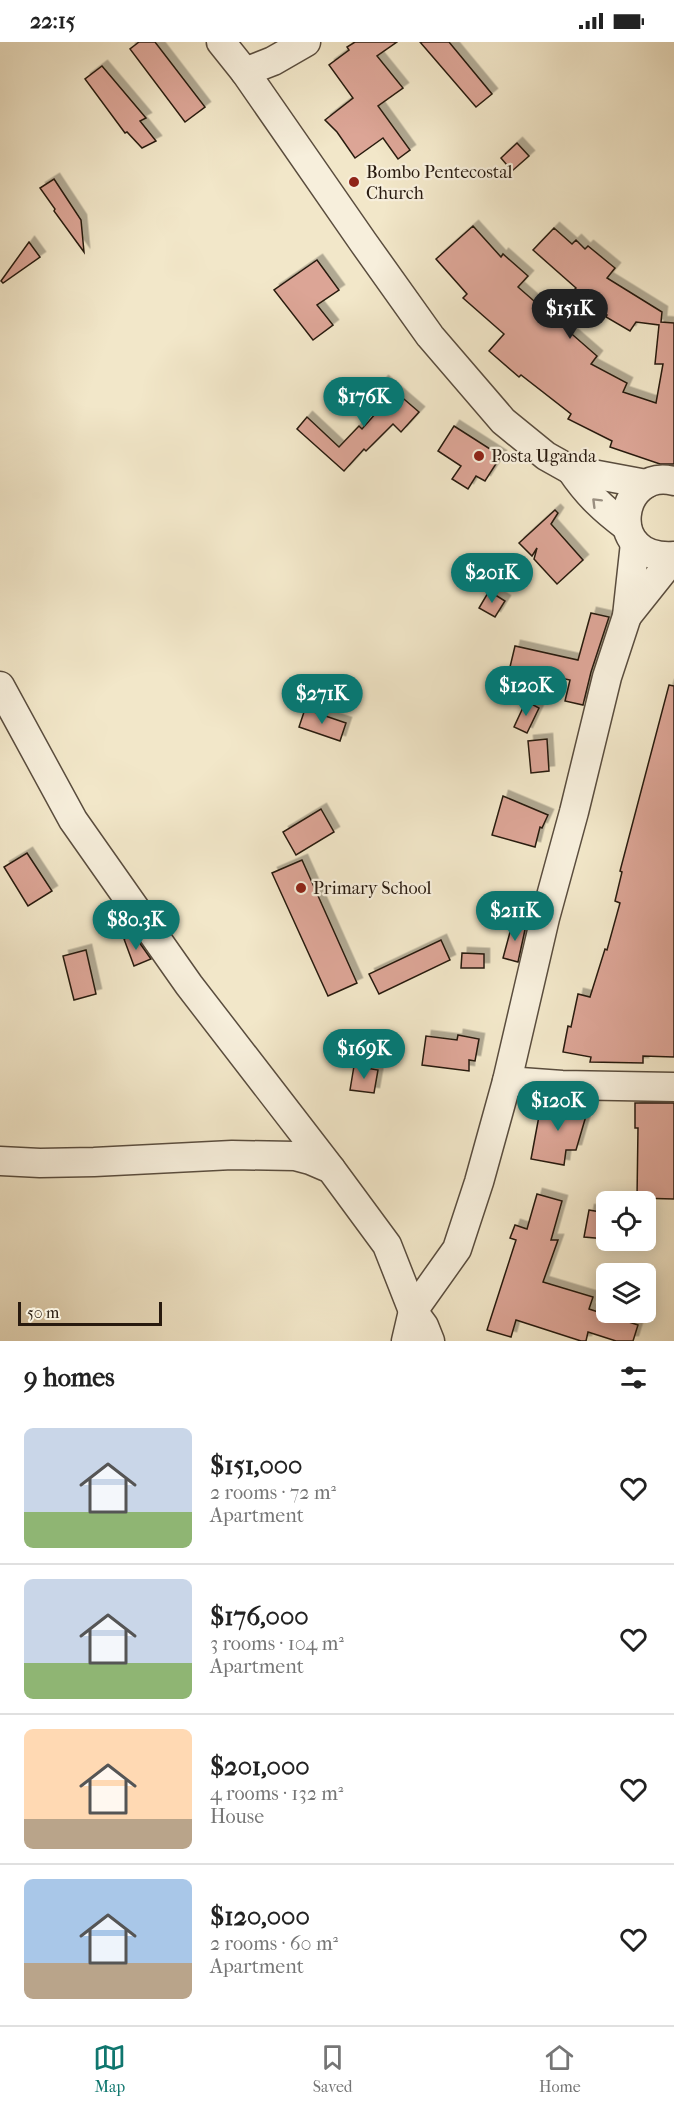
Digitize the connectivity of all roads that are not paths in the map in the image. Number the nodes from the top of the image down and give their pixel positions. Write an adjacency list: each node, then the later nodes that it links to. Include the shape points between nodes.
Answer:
1 (220, 42): 3 (street)
2 (306, 42): 3 (street)
3 (245, 72): 4 (street, via 430,336 503,421 546,456)
4 (571, 470): 6 (street); 7 (street, one-way to 4, via 586,493)
5 (674, 481): 6 (street)
6 (646, 484): 7 (street, via 629,502 626,514)
7 (631, 535): 8 (street, via 646,552); 9 (street)
8 (674, 556): 9 (street)
9 (627, 616): 11 (street, via 607,677 544,918)
10 (0, 686): 14 (street, via 73,820 189,985)
11 (507, 1081): 12 (street); 15 (street, via 457,1249)
12 (674, 1087)
13 (0, 1161): 14 (street, via 280,1155)
14 (332, 1169): 15 (street, via 387,1245)
15 (413, 1311): 16 (street); 17 (street)
16 (406, 1341)
17 (430, 1341)

